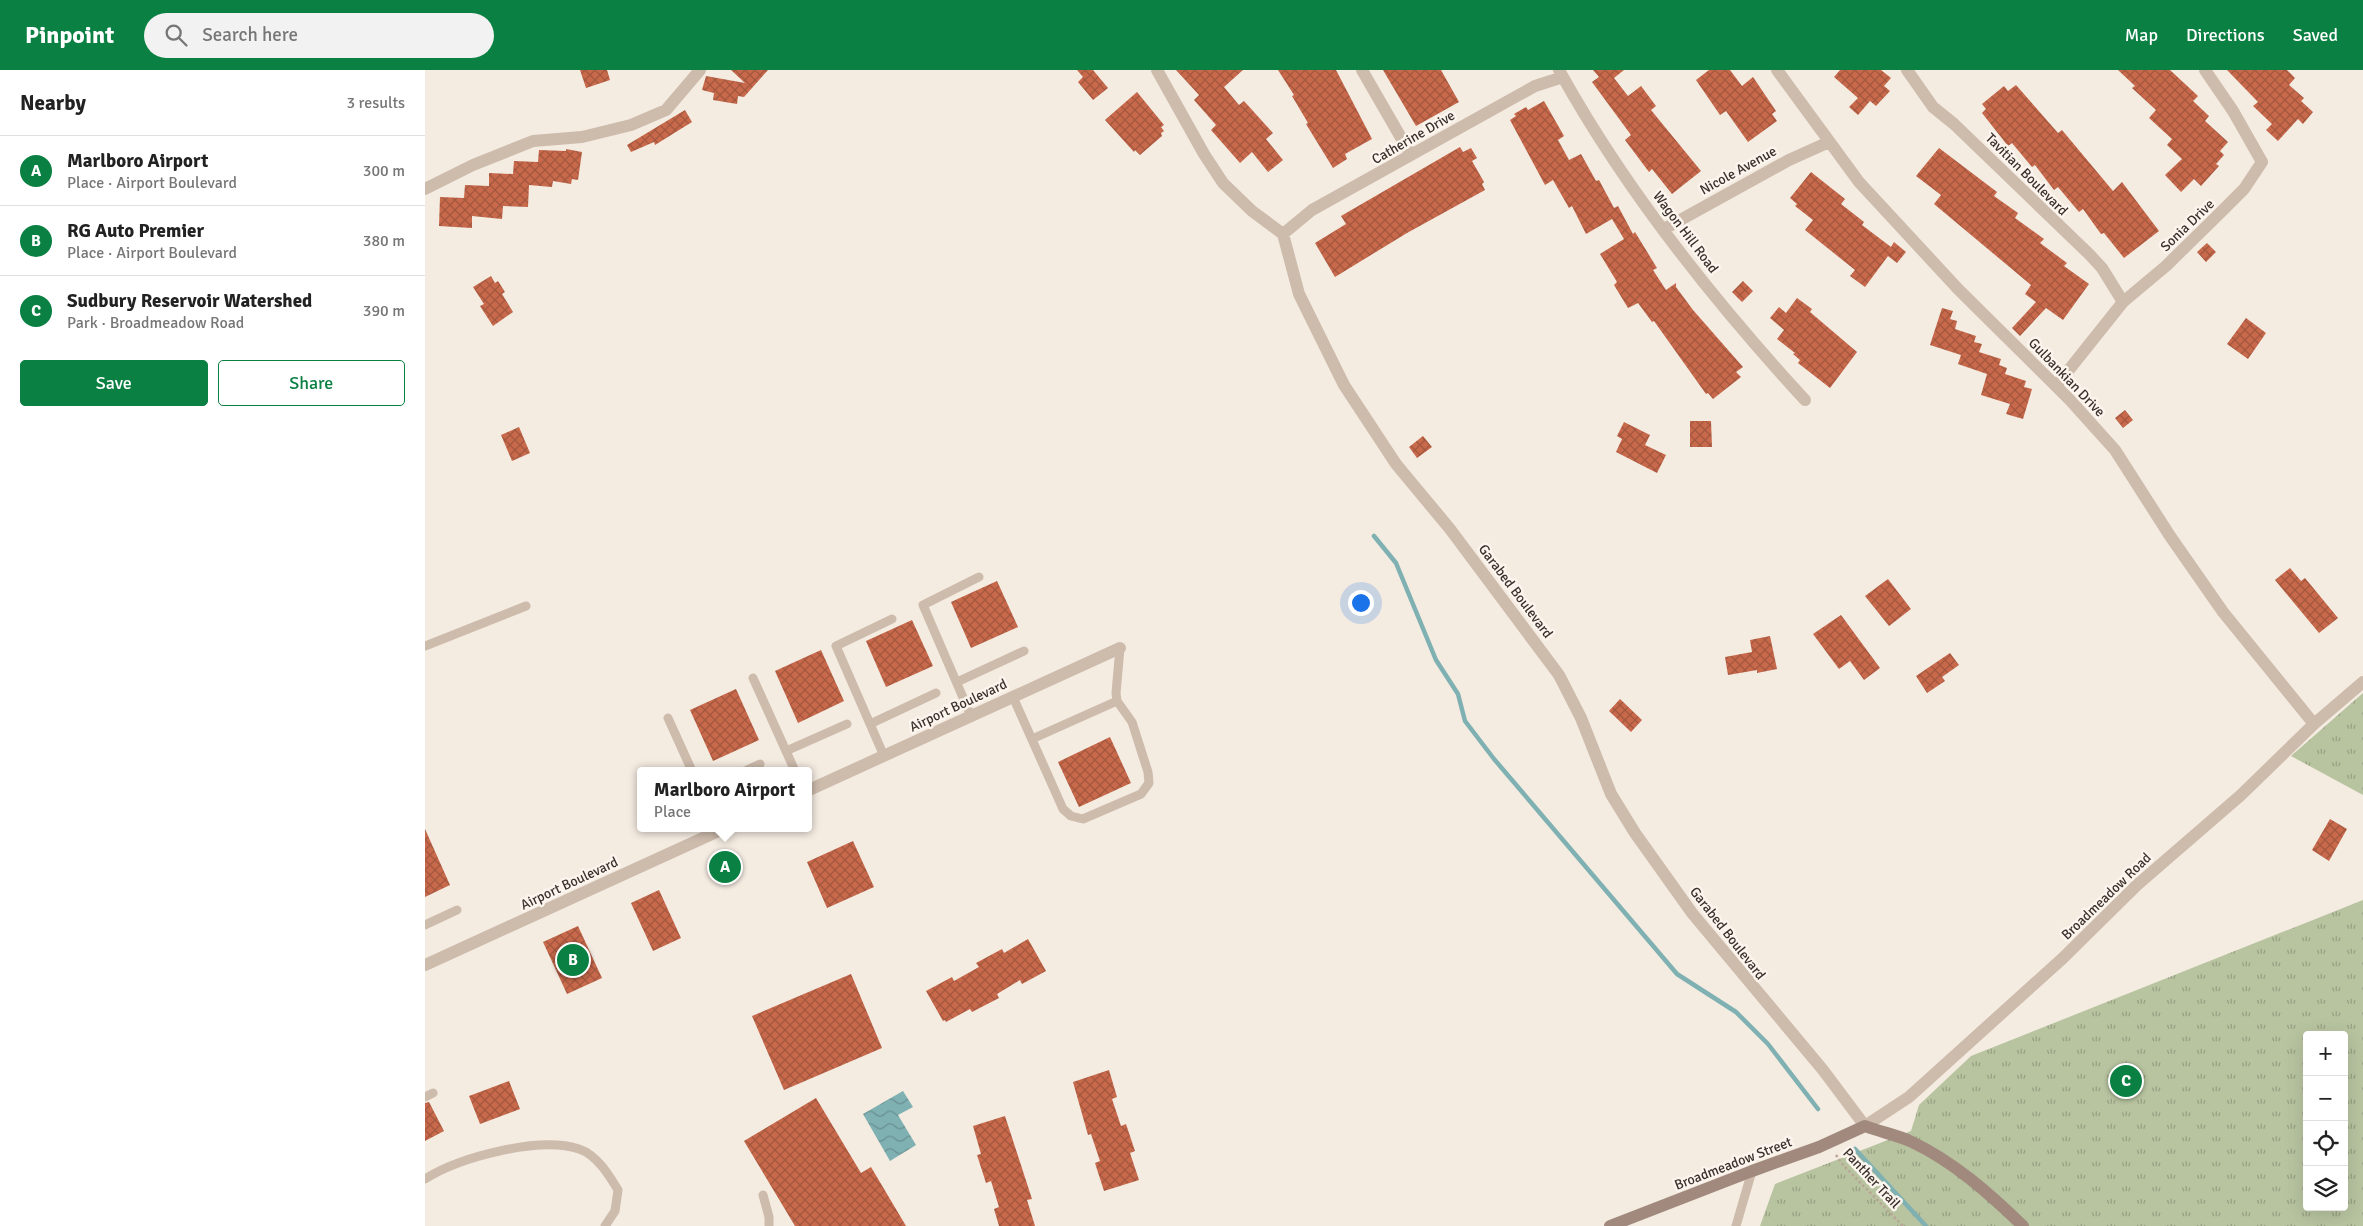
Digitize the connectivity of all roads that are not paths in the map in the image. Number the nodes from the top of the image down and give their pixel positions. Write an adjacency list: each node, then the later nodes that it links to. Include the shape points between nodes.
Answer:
1 (700, 70): 10 (street, via 666,110 631,125 582,137 533,140)
2 (1157, 70): 12 (street, via 1223,183 1252,211)
3 (1362, 70): 9 (street)
4 (1777, 70): 8 (street, Gulbankian Drive)
5 (1907, 70): 13 (street, Tavitian Boulevard, via 1933,107 2089,254 2102,268)
6 (2205, 70): 13 (street, Sonia Drive, via 2262,162 2244,189 2166,266)
7 (1561, 73): 9 (street, Catherine Drive); 11 (street, Wagon Hill Road)
8 (1829, 142): 11 (street, Nicole Avenue, via 1789,160); 14 (street, Gulbankian Drive, via 1859,182 1902,229)
9 (1411, 155): 12 (street, Catherine Drive, via 1312,210)
10 (425, 189)
11 (1664, 229): 15 (street, Wagon Hill Road, via 1723,305)
12 (1283, 234): 45 (street, Garabed Boulevard, via 1299,294 1344,385 1395,464 1450,529 1559,675 1581,718 1611,794 1635,833 1692,913 1823,1070)
13 (2123, 302): 14 (street, Sonia Drive)
14 (2056, 386): 32 (street, Gulbankian Drive, via 2115,450 2169,536 2223,612)
15 (1805, 400)
16 (979, 577): 23 (lane, via 923,605)
17 (527, 606): 19 (lane)
18 (892, 618): 31 (lane, via 835,646)
19 (425, 646)
20 (1121, 648): 26 (street, Airport Boulevard); 27 (lane, via 1115,693)
21 (1024, 651): 23 (lane)
22 (753, 678): 34 (lane)
23 (957, 682): 28 (lane)
24 (2363, 682): 32 (street, Broadmeadow Road)
25 (936, 693): 31 (lane)
26 (1013, 696): 28 (street, Airport Boulevard); 33 (lane)
27 (1117, 701): 33 (lane); 33 (lane, via 1132,722 1148,772 1149,783 1141,794 1083,819 1071,816 1063,809)
28 (971, 716): 35 (street, Airport Boulevard)
29 (667, 718): 37 (lane)
30 (847, 724): 34 (lane)
31 (870, 724): 35 (lane)
32 (2314, 724): 45 (street, Broadmeadow Road, via 1909,1097)
33 (1032, 739)
34 (786, 751): 39 (lane)
35 (883, 756): 40 (street, Airport Boulevard)
36 (760, 764): 38 (lane)
37 (690, 767)
38 (754, 767)
39 (793, 767)
40 (812, 789)
41 (714, 832): 44 (street, Airport Boulevard)
42 (457, 910): 43 (lane)
43 (425, 925)
44 (425, 965)
45 (1865, 1126): 46 (street, Broadmeadow Street); 53 (street, via 1912,1142 1941,1159 1970,1179)
46 (1752, 1170): 51 (street, Broadmeadow Street); 52 (lane)
47 (425, 1179): 49 (lane, via 489,1153 549,1144 581,1149 603,1167 618,1190 615,1212)
48 (763, 1196): 50 (lane)
49 (605, 1226)
50 (769, 1226)
51 (1611, 1226)
52 (1736, 1226)
53 (2023, 1226)

